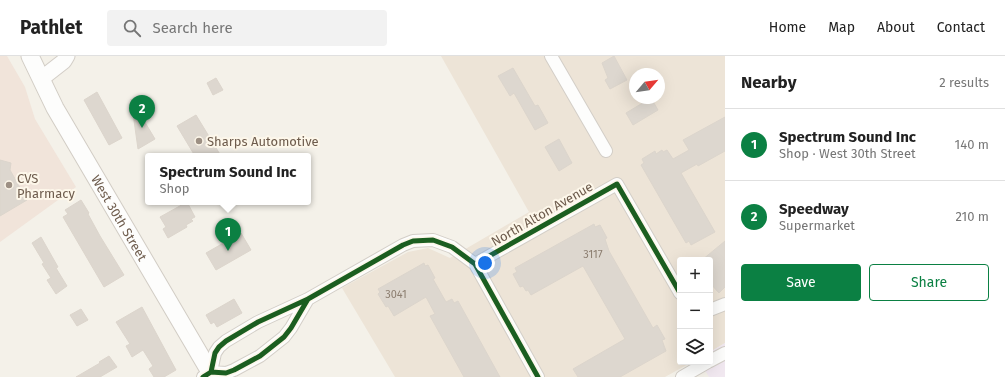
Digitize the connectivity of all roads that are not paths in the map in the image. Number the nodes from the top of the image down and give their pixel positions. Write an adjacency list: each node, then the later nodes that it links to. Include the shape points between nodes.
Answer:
1 (30, 56): 4 (main road, West 30th Street)
2 (67, 56): 4 (street)
3 (551, 56): 5 (street)
4 (41, 79): 14 (main road, West 30th Street, via 55,108)
5 (606, 151)
6 (475, 264): 7 (street, North Alton Avenue, via 617,184); 8 (street, via 443,243 433,240 412,242); 15 (street)
7 (677, 288)
8 (308, 298): 14 (street, via 287,333 276,344 234,370); 14 (street, via 226,341 215,353)
9 (725, 304): 10 (street)
10 (713, 309)
11 (725, 353): 12 (street)
12 (713, 360)
13 (703, 365): 16 (street)
14 (209, 375)
15 (538, 377)
16 (682, 377)

